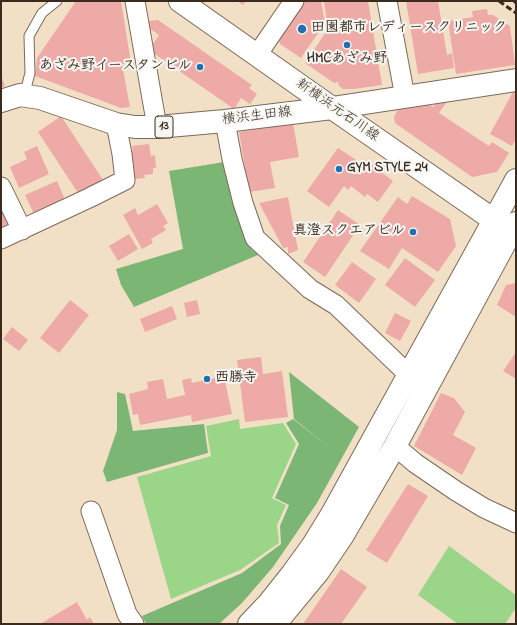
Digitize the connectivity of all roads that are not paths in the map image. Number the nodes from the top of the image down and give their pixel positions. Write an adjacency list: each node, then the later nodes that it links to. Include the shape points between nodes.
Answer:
1 (57, 1): 8 (lane, via 42,13 30,36 30,73)
2 (135, 1): 14 (street)
3 (180, 1): 6 (street, 新横浜元石川線)
4 (294, 1): 6 (street)
5 (387, 1): 9 (street)
6 (258, 55): 11 (street, 新横浜元石川線)
7 (516, 80): 9 (street, 横浜生田線 / 13)
8 (24, 96): 10 (street, 横浜生田線 / 13); 13 (street, 横浜生田線 / 13, via 40,98)
9 (404, 97): 11 (street, 横浜生田線 / 13)
10 (1, 101)
11 (332, 108): 12 (street, 横浜生田線 / 13); 17 (street, 新横浜元石川線)
12 (225, 121): 14 (street, 横浜生田線 / 13); 20 (street, via 243,203 255,238 310,289 336,305)
13 (116, 124): 14 (street, 横浜生田線 / 13); 18 (street, via 125,180)
14 (157, 127)
15 (516, 180): 17 (street)
16 (1, 187): 18 (street)
17 (509, 228): 20 (street); 21 (street)
18 (22, 230): 19 (street)
19 (1, 239)
20 (409, 374): 25 (street, via 313,545 269,603)
21 (395, 446): 23 (street, via 456,491); 26 (street, via 318,572)
22 (91, 511): 24 (street, via 127,614)
23 (516, 524)
24 (134, 624)
25 (249, 624)
26 (275, 624)

